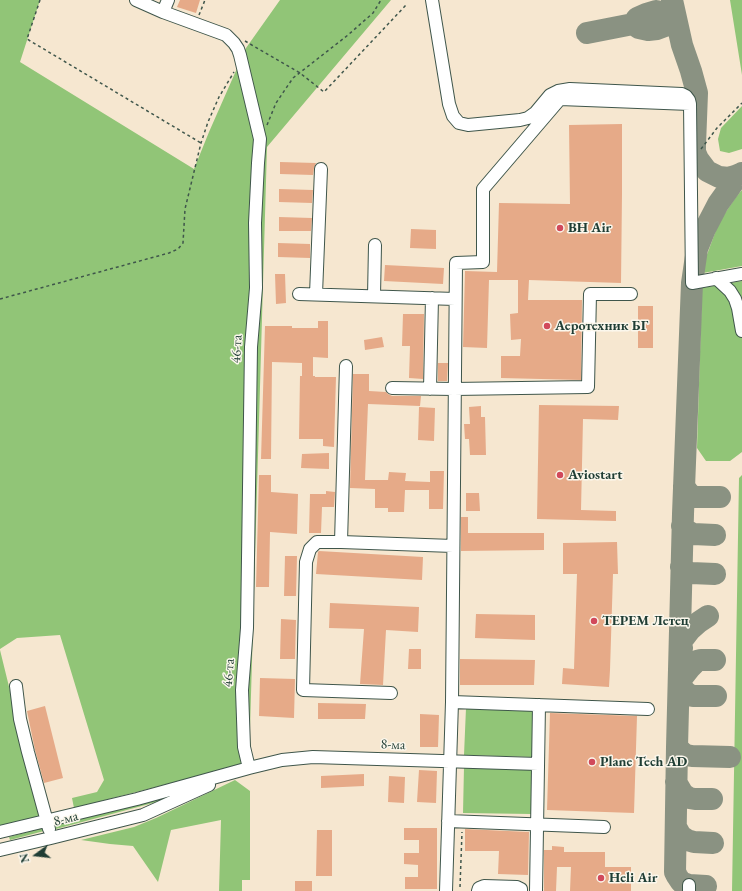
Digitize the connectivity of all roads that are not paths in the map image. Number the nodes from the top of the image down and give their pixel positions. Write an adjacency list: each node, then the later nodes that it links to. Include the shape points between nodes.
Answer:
1 (136, 0): 4 (street)
2 (168, 0): 4 (street)
3 (432, 0): 5 (street, via 449,104 452,116 459,123 468,125 528,118 550,95 570,89 682,94)
4 (163, 12): 30 (street, 46-та, via 226,35 234,43 240,55 260,139 255,223 256,288 251,347 247,628 242,690 244,747)
5 (690, 104): 9 (street, via 692,283); 15 (street, via 560,99 483,190 483,262 456,263)
6 (321, 169): 11 (street)
7 (375, 245): 13 (street)
8 (742, 274): 9 (street)
9 (716, 278): 16 (street, via 735,299)
10 (299, 294): 11 (street)
11 (316, 294): 13 (street)
12 (631, 294): 20 (street, via 590,294 588,387)
13 (374, 296): 14 (street)
14 (432, 298): 15 (street); 19 (street)
15 (455, 299): 20 (street)
16 (742, 331)
17 (346, 366): 21 (street)
18 (392, 388): 19 (street)
19 (430, 388): 20 (street)
20 (454, 389): 22 (street)
21 (341, 542): 22 (street); 24 (street, via 317,542 310,549 306,562 303,690)
22 (453, 546): 25 (street)
23 (16, 686): 31 (street, via 20,719)
24 (391, 693)
25 (452, 702): 26 (street); 28 (street)
26 (538, 705): 27 (street); 29 (street)
27 (648, 709)
28 (450, 761): 29 (street, 8-ма); 30 (street, 8-ма, via 313,757 282,760); 32 (street)
29 (538, 764): 33 (street)
30 (249, 768): 31 (street, 8-ма); 36 (street, 8-ма, via 143,815)
31 (46, 821): 35 (street, 8-ма); 36 (street)
32 (448, 821): 33 (street); 38 (street)
33 (538, 825): 34 (street); 41 (street)
34 (604, 827)
35 (0, 832)
36 (52, 838): 37 (street, 8-ма)
37 (1, 846)
38 (446, 891)
39 (478, 891): 40 (street, via 484,886 517,886)
40 (521, 891)
41 (536, 891)

